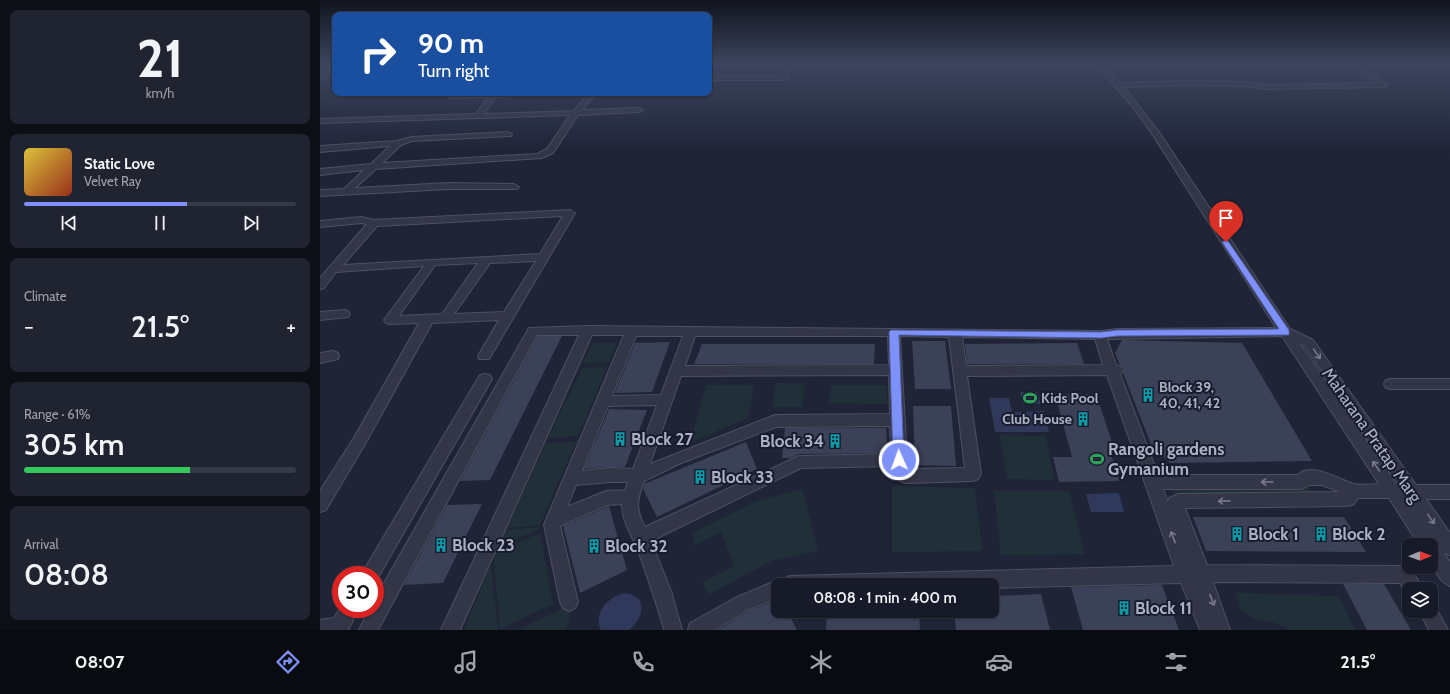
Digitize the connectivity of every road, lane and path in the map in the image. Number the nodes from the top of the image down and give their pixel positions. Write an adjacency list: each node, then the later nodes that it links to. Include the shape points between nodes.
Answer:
1 (1126, 94): 32 (street, Maharana Pratap Marg, via 1155,132)
2 (492, 96): 6 (street)
3 (590, 96): 5 (street)
4 (639, 110): 5 (street)
5 (576, 113): 6 (street); 11 (street, via 550,151 543,155)
6 (478, 116): 7 (street)
7 (320, 121)
8 (508, 134): 9 (street, via 417,139)
9 (398, 143): 10 (street); 11 (street)
10 (320, 150)
11 (374, 166): 12 (street); 14 (street)
12 (320, 172)
13 (514, 187): 14 (street, via 449,186)
14 (346, 192): 15 (street)
15 (320, 193)
16 (374, 223): 17 (street, via 361,220); 18 (street, via 570,213); 21 (street)
17 (320, 224)
18 (544, 256): 19 (street); 25 (street)
19 (487, 259): 20 (street); 26 (street)
20 (432, 262): 21 (street); 27 (street, via 390,320)
21 (333, 269): 22 (street)
22 (320, 285)
23 (344, 314): 24 (street)
24 (320, 316)
25 (509, 316): 26 (street); 35 (street)
26 (446, 317): 27 (street)
27 (428, 319): 55 (street)
28 (588, 330): 29 (street); 72 (street, via 533,331); 73 (street)
29 (632, 330): 30 (street); 44 (street)
30 (691, 331): 31 (street); 38 (street)
31 (894, 332): 33 (street); 36 (street)
32 (1286, 332): 34 (street); 50 (street, Maharana Pratap Marg, one-way to 32); 51 (street, Maharana Pratap Marg, one-way to 51, via 1309,343)
33 (955, 333): 34 (street); 39 (street)
34 (1101, 335): 37 (street, via 1101,341)
35 (484, 356)
36 (896, 370): 38 (street); 45 (street)
37 (1114, 370): 39 (street); 49 (street)
38 (677, 371): 43 (street)
39 (961, 371): 46 (street, via 973,474 906,476)
40 (485, 379): 61 (street)
41 (1391, 384): 42 (street)
42 (1450, 384)
43 (665, 400): 44 (street); 47 (street)
44 (602, 401): 48 (street)
45 (897, 420): 46 (street); 47 (street, via 775,421)
46 (899, 460): 57 (street, via 799,462)
47 (639, 476): 48 (street, via 610,475); 54 (street)
48 (570, 479): 56 (street)
49 (1155, 482): 53 (street, one-way to 49, via 1328,480); 62 (street, one-way to 49)
50 (1393, 492): 51 (street); 53 (street); 58 (street, Maharana Pratap Marg)
51 (1412, 492): 52 (street); 59 (street, Maharana Pratap Marg, one-way to 59)
52 (1450, 492)
53 (1351, 495): 62 (street, one-way to 62, via 1346,504 1312,504 1305,500 1175,503)
54 (630, 497): 56 (street, via 606,498); 57 (street, via 630,516)
55 (320, 505)
56 (554, 521): 67 (street, via 552,525)
57 (641, 537): 74 (street, via 662,590)
58 (1424, 538)
59 (1450, 547)
60 (1438, 559): 63 (street)
61 (375, 566)
62 (1194, 574): 64 (street); 65 (street, via 1406,575); 76 (street); 77 (street, one-way to 77)
63 (1450, 577)
64 (999, 579)
65 (1410, 582)
66 (771, 592): 75 (street, via 740,604)
67 (568, 602)
68 (344, 618): 70 (street)
69 (1432, 618): 78 (street)
70 (338, 628): 71 (street)
71 (320, 629)
72 (368, 630)
73 (450, 630)
74 (673, 630)
75 (697, 630)
76 (1209, 630)
77 (1221, 630)
78 (1439, 630)

